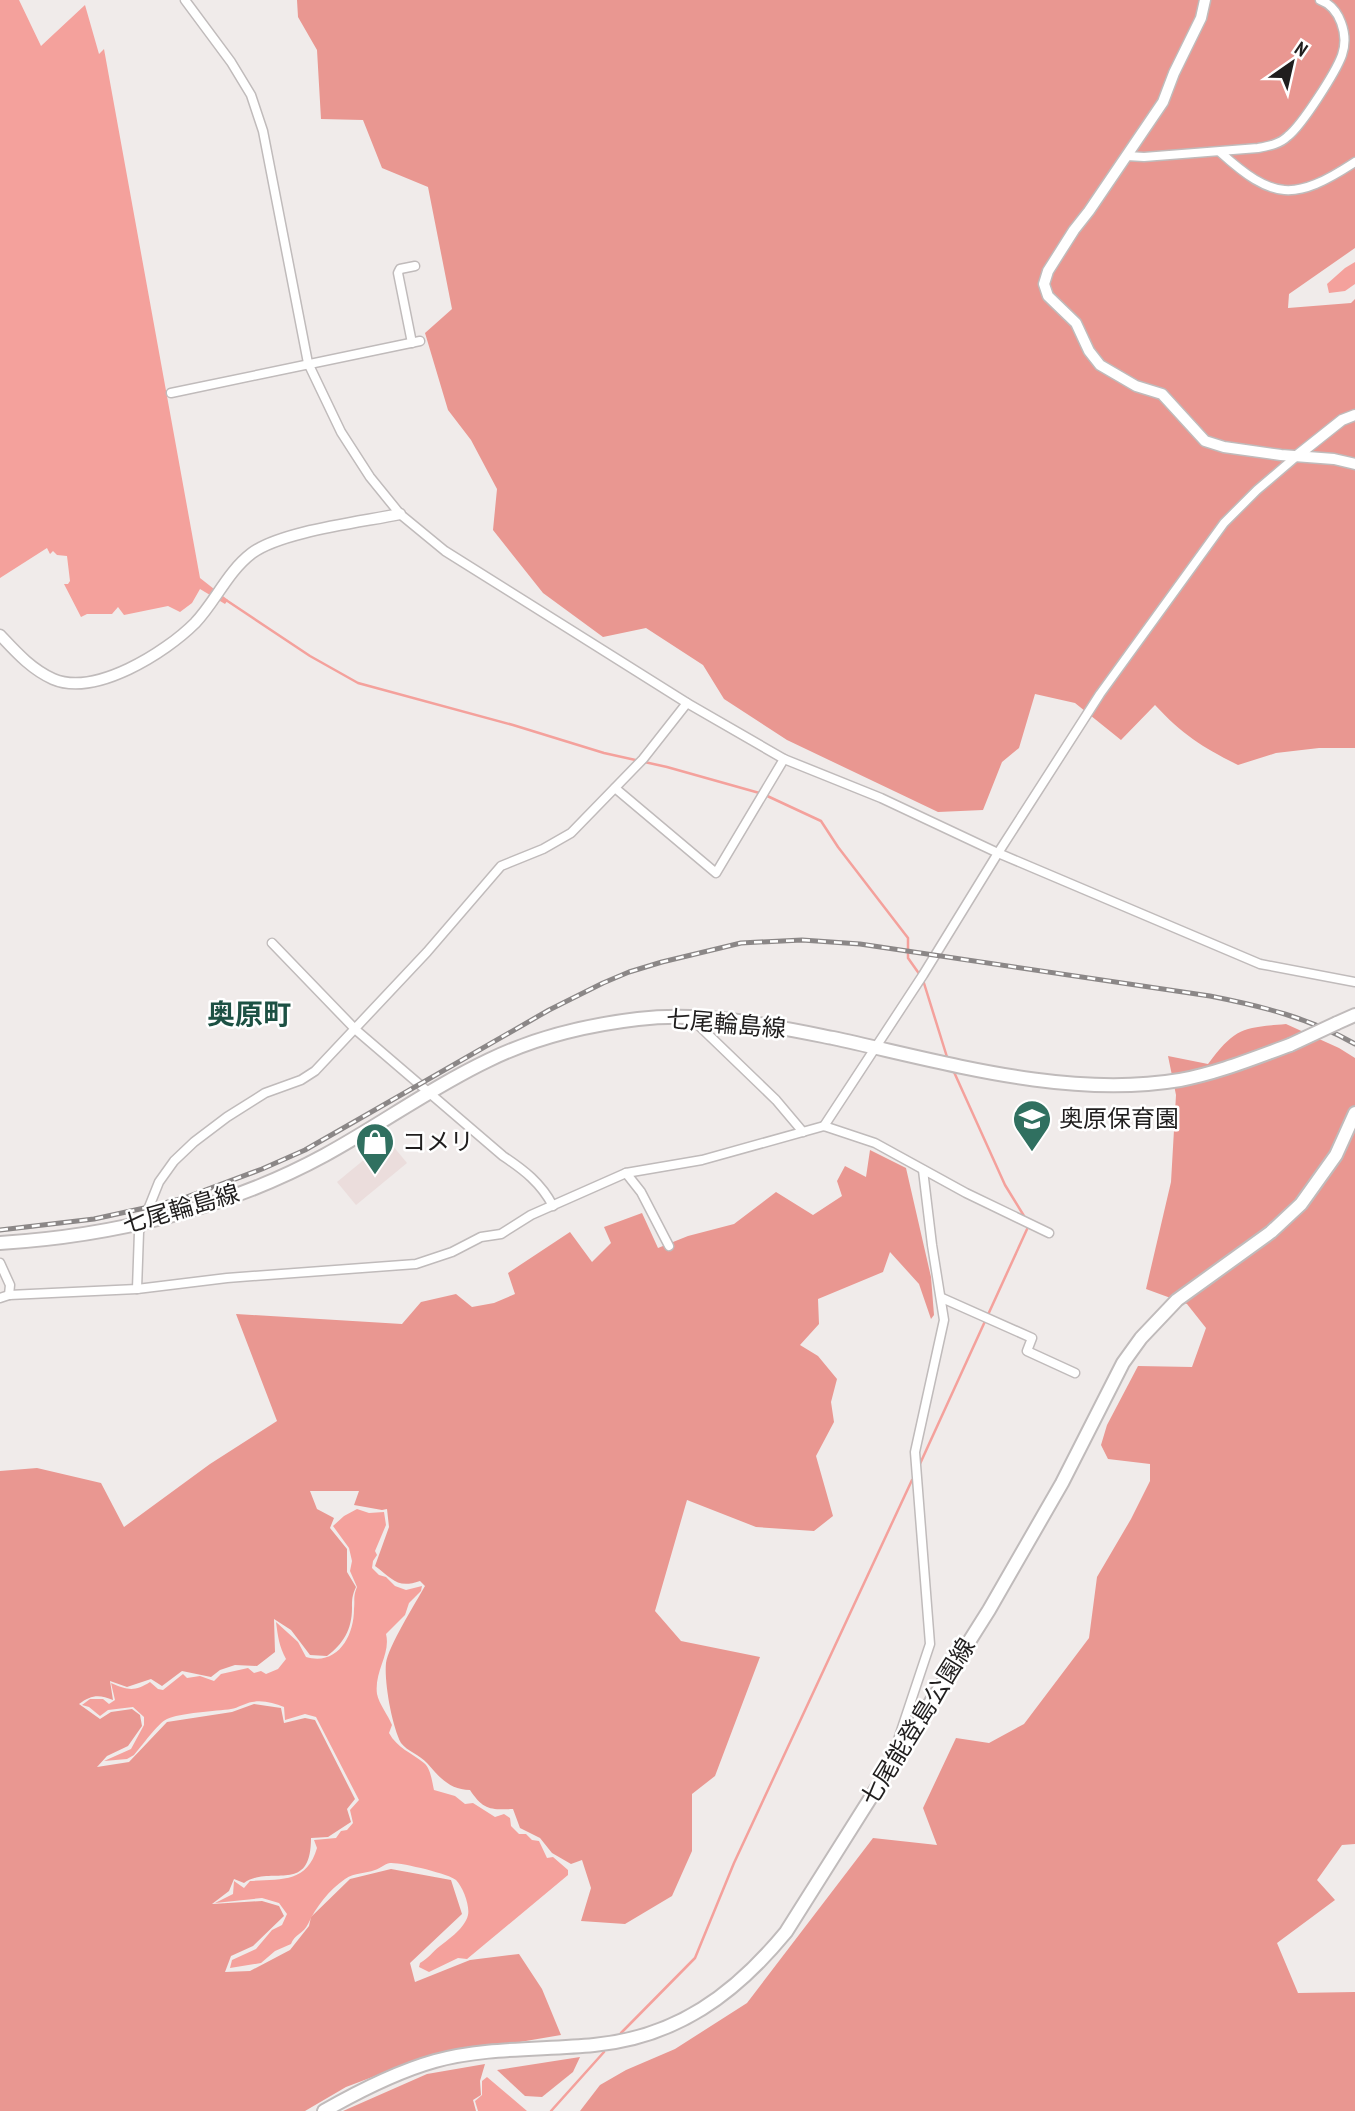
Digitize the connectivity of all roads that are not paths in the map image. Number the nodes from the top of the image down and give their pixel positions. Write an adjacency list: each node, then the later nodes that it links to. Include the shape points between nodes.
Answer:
1 (185, 0): 8 (street, via 251,95 263,131)
2 (1205, 0): 5 (street, via 1163,102)
3 (1320, 0): 4 (street, via 1339,16 1344,47 1323,89 1287,138 1258,148)
4 (1220, 152): 5 (street); 6 (street, via 1244,174 1278,190 1311,187)
5 (1127, 156): 11 (street, via 1058,253 1044,284 1048,296 1076,323 1100,365 1136,386 1162,394 1205,440 1224,447)
6 (1355, 162)
7 (415, 266): 8 (street, via 398,273 416,342)
8 (308, 363): 9 (street); 13 (street, via 341,432)
9 (171, 393)
10 (1355, 415): 11 (street)
11 (1298, 455): 12 (street); 18 (street, via 1224,523 1100,694)
12 (1355, 464)
13 (400, 514): 14 (street, via 285,538 254,552 233,570 196,622 172,643 101,680 79,684 55,680 31,667); 15 (street, via 445,551)
14 (0, 635)
15 (687, 703): 16 (street); 17 (street)
16 (784, 759): 17 (street, via 716,873); 18 (street)
17 (615, 788): 23 (street, via 571,833 501,866)
18 (998, 853): 20 (street, via 1260,964); 24 (street)
19 (272, 943): 23 (street)
20 (1355, 982)
21 (1355, 1016): 24 (main road, 七尾輪島線, bridge, via 1290,1045 1180,1080 1100,1085 1039,1081)
22 (690, 1017): 24 (main road, 七尾輪島線, via 765,1024); 25 (main road, 七尾輪島線, via 640,1018 572,1030 488,1060); 28 (street)
23 (356, 1030): 25 (street); 32 (street, via 315,1071 265,1093 194,1142 159,1182)
24 (876, 1047): 27 (street)
25 (428, 1094): 31 (street, via 528,1172); 32 (main road, 七尾輪島線, via 302,1166 218,1201)
26 (1355, 1113): 41 (main road, 七尾能登島公園線, via 1336,1155 1301,1205 1177,1300 1123,1363 1029,1541)
27 (824, 1126): 28 (street); 29 (street, via 875,1143)
28 (803, 1132): 30 (street, via 702,1160)
29 (923, 1170): 33 (street); 39 (street)
30 (626, 1173): 31 (street); 35 (street)
31 (553, 1206): 37 (street, via 501,1234 481,1237 416,1264)
32 (145, 1222): 34 (main road, 七尾輪島線, via 84,1235); 37 (street, via 139,1232)
33 (1049, 1233)
34 (0, 1243)
35 (669, 1246)
36 (0, 1263): 38 (street, via 10,1285)
37 (137, 1289): 38 (street)
38 (4, 1296)
39 (942, 1298): 40 (street, via 1032,1338 1027,1351); 41 (street, via 944,1320 915,1452 930,1644)
40 (1075, 1373)
41 (887, 1771): 42 (main road, 七尾能登島公園線, via 786,1932 730,1991 688,2017 645,2035 597,2045 436,2060 374,2084)
42 (324, 2111)

